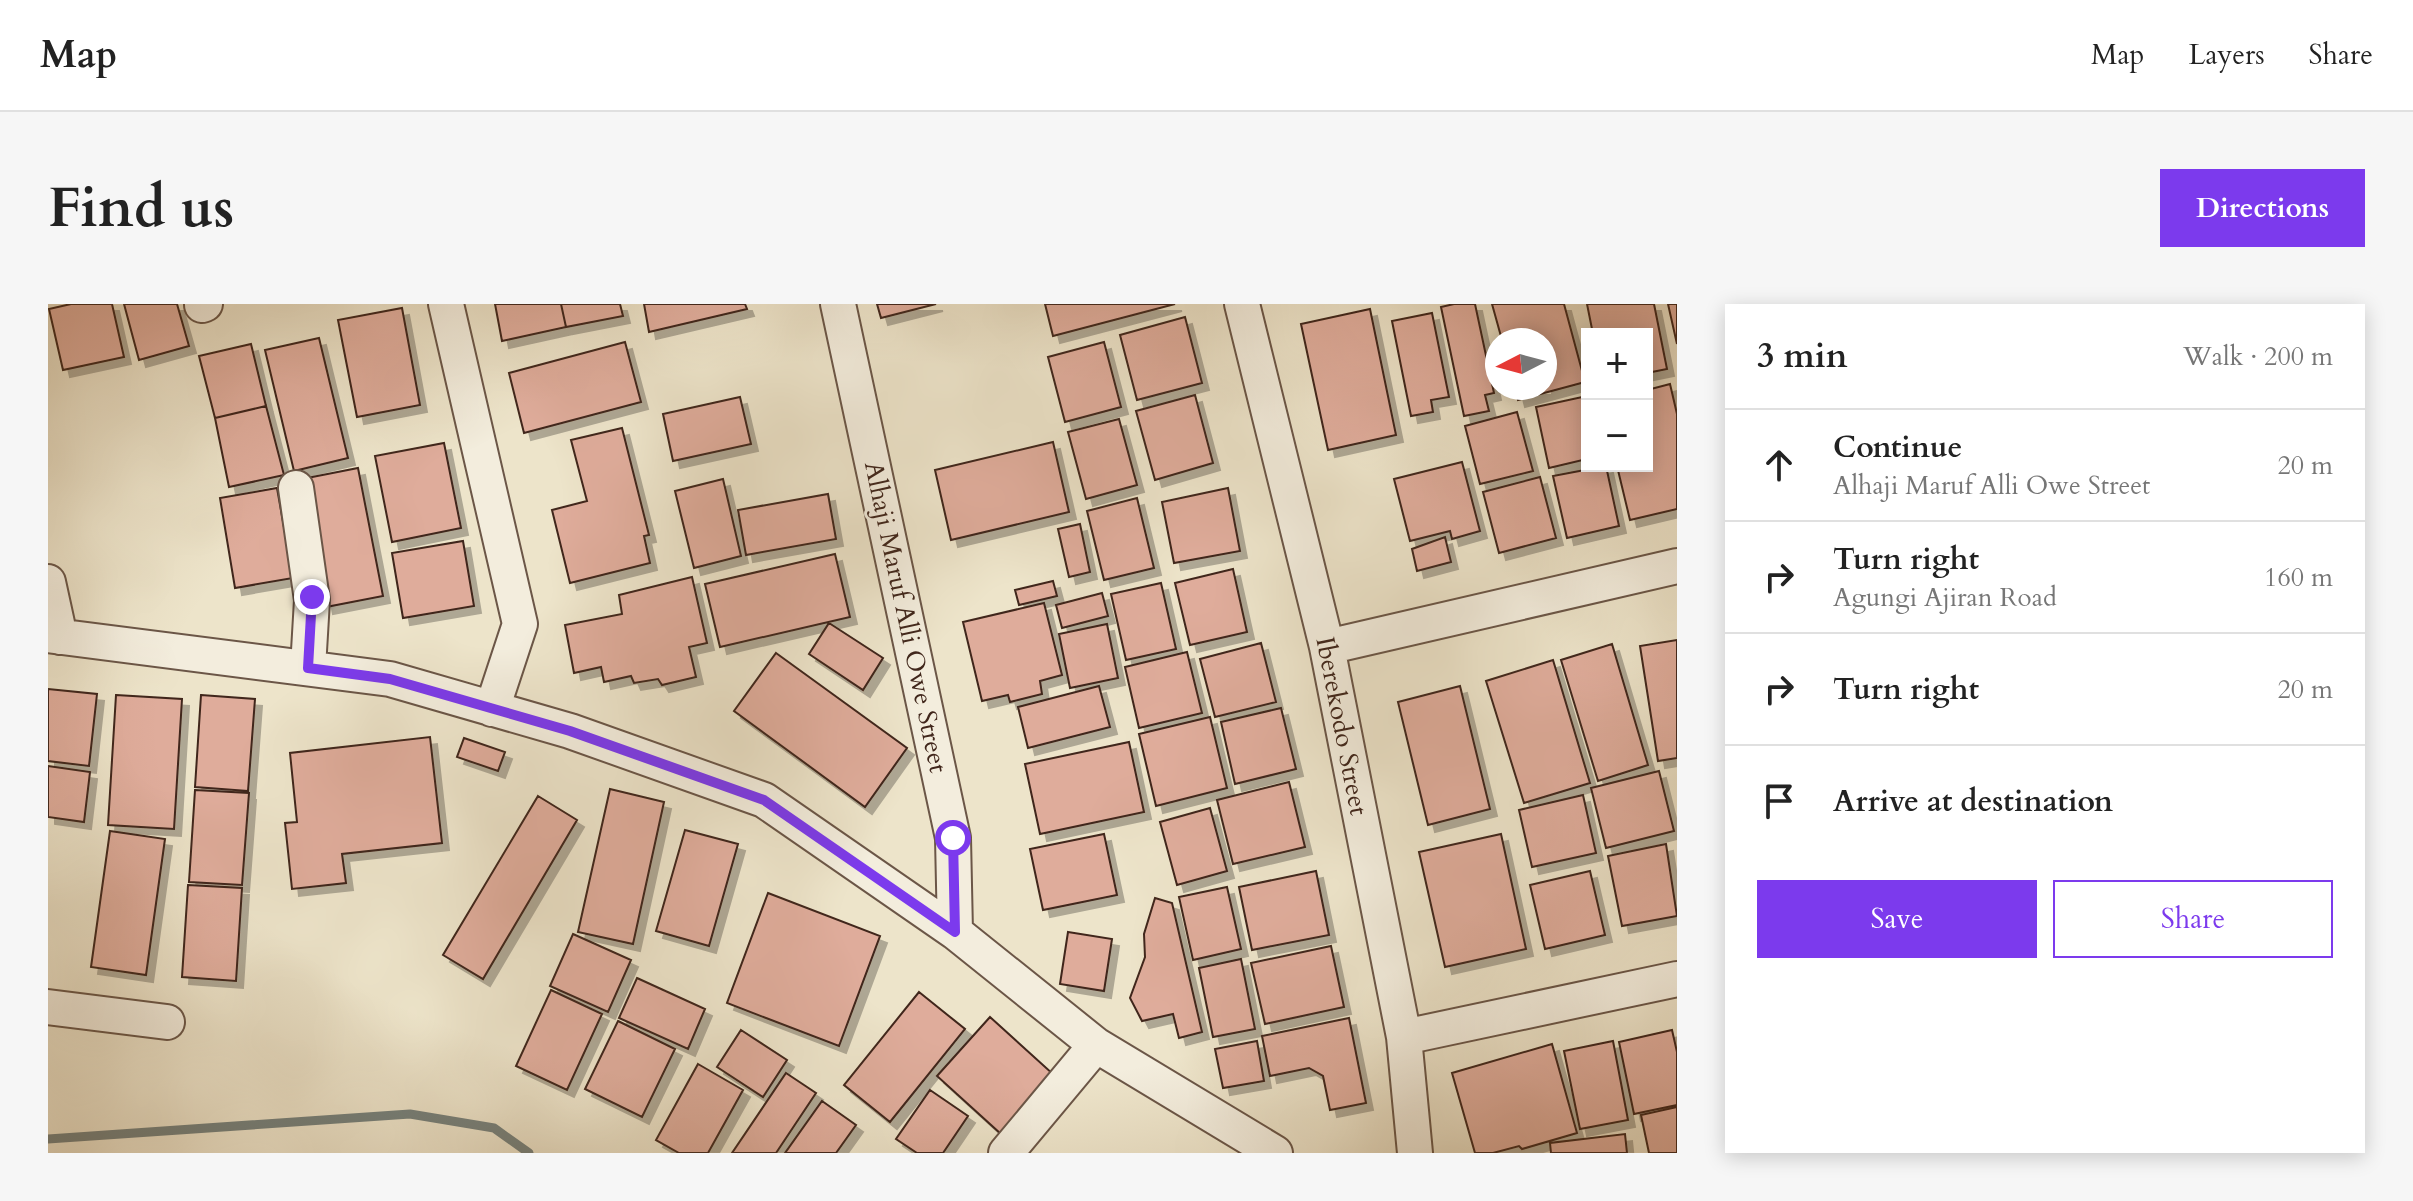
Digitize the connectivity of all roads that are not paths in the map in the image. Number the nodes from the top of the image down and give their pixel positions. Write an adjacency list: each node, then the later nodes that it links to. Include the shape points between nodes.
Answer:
1 (446, 304): 10 (street, via 520,624)
2 (838, 304): 11 (street, Alhaji Maruf Alli Owe Street, via 953,838)
3 (1242, 304): 8 (street, Iberekodo Street)
4 (296, 488): 9 (street, via 312,600)
5 (1677, 566): 8 (street)
6 (48, 582): 7 (street)
7 (54, 636): 9 (street)
8 (1327, 647): 15 (street, Iberekodo Street)
9 (308, 668): 10 (street, via 390,679)
10 (492, 709): 11 (street, via 764,800)
11 (955, 932): 16 (street)
12 (1677, 979): 15 (street)
13 (48, 1007): 14 (street)
14 (167, 1022)
15 (1404, 1037): 19 (street, Iberekodo Street)
16 (1096, 1045): 17 (street); 18 (street)
17 (1006, 1153)
18 (1275, 1153)
19 (1415, 1153)

